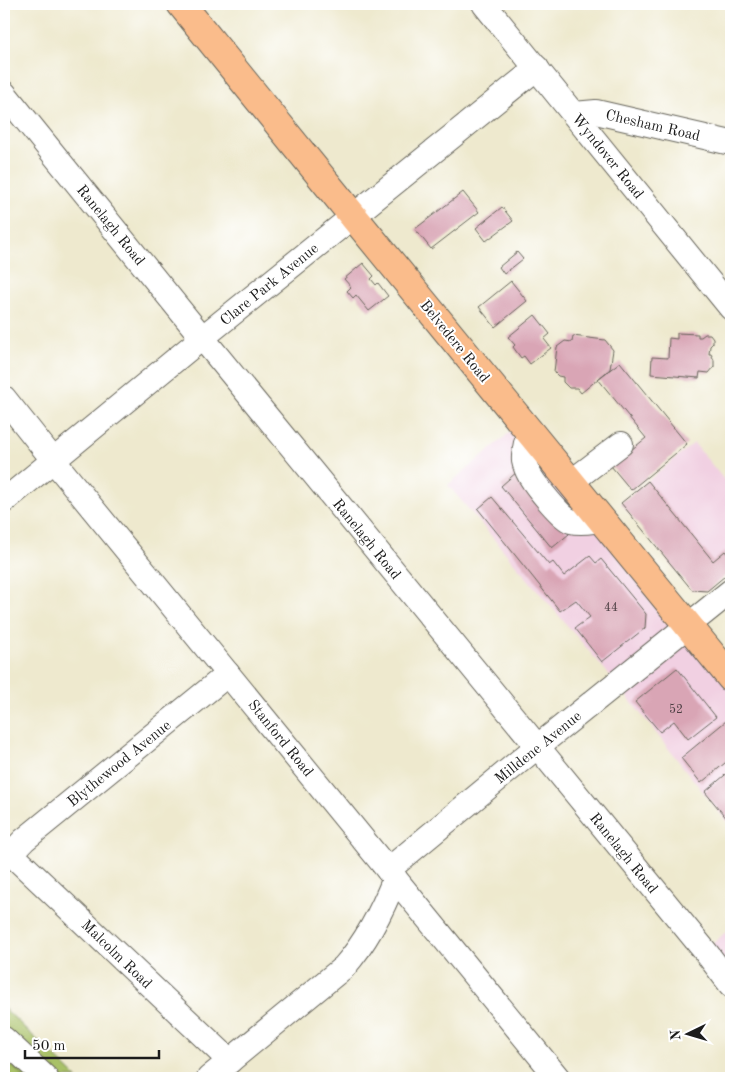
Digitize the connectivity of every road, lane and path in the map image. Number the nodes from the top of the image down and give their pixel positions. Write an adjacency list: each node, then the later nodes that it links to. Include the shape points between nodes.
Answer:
1 (180, 4): 7 (main road, Belvedere Road)
2 (484, 4): 3 (street, Wyndover Road)
3 (537, 68): 5 (street, Wyndover Road); 7 (street, Clare Park Avenue)
4 (4, 92): 9 (street, Ranelagh Road)
5 (574, 114): 6 (street, Chesham Road, via 596,112); 8 (street, Wyndover Road)
6 (731, 143)
7 (353, 216): 9 (street, Clare Park Avenue); 11 (main road, Belvedere Road)
8 (731, 308)
9 (202, 338): 13 (street, Clare Park Avenue); 21 (street, Ranelagh Road)
10 (4, 398): 13 (street, Stanford Road)
11 (529, 430): 14 (main road, Belvedere Road); 16 (street, via 525,466 555,508 572,521)
12 (621, 444): 14 (street)
13 (54, 461): 15 (street, Clare Park Avenue); 19 (street, Stanford Road)
14 (571, 482): 16 (main road, Belvedere Road)
15 (4, 501)
16 (602, 520): 18 (main road, Belvedere Road)
17 (731, 590): 18 (street)
18 (688, 625): 20 (main road, Belvedere Road); 21 (street, Milldene Avenue)
19 (228, 674): 22 (street, Blythewood Avenue); 23 (street, Stanford Road)
20 (731, 678)
21 (537, 747): 23 (street, Milldene Avenue); 24 (street, Ranelagh Road)
22 (8, 850): 26 (street, Malcolm Road)
23 (392, 874): 26 (street, Milldene Avenue, via 389,894 353,957); 29 (street, Stanford Road)
24 (731, 985)
25 (4, 1039): 27 (street)
26 (230, 1061): 28 (street, Milldene Avenue)
27 (46, 1078)
28 (209, 1078)
29 (558, 1078)

